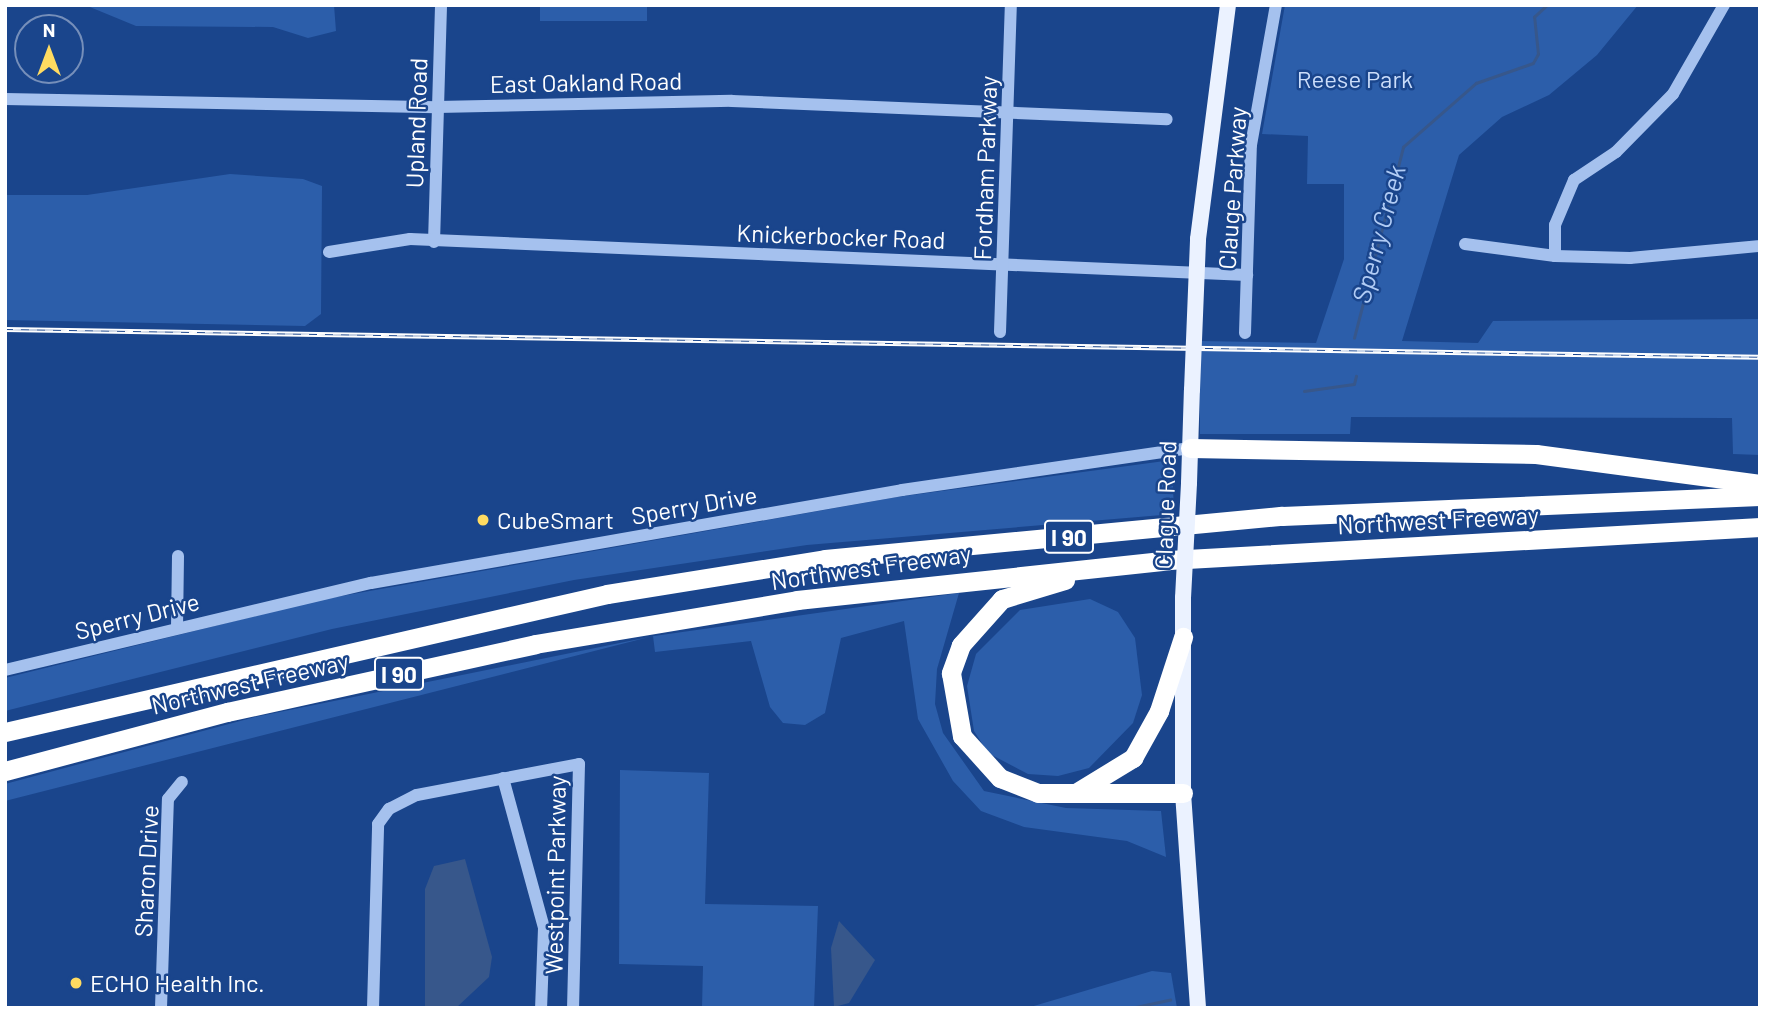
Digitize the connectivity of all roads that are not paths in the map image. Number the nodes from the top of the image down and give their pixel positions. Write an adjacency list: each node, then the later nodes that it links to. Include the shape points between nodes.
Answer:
1 (441, 5): 7 (street, Upland Road)
2 (1011, 5): 8 (street, Fordham Parkway)
3 (1228, 5): 19 (main road, Clague Road, bridge, via 1198,239)
4 (1276, 5): 16 (street, Clauge Parkway, via 1251,145)
5 (1724, 5): 14 (street, via 1673,94 1616,152 1574,180 1555,225)
6 (5, 99): 7 (street, East Oakland Road)
7 (437, 107): 8 (street, East Oakland Road, via 732,101); 10 (street, Upland Road)
8 (1007, 113): 9 (street, East Oakland Road); 15 (street, Fordham Parkway)
9 (1167, 119)
10 (434, 242): 13 (street, Knickerbocker Road, via 410,239); 15 (street, Knickerbocker Road)
11 (1465, 244): 14 (street)
12 (1760, 246): 14 (street)
13 (329, 252)
14 (1555, 257)
15 (1004, 265): 16 (street, Knickerbocker Road); 17 (street, Fordham Parkway)
16 (1247, 275): 18 (street, Clauge Parkway)
17 (1000, 332)
18 (1245, 332)
19 (1190, 448): 20 (highway, via 1536,454); 25 (street, Sperry Drive, via 902,490 409,576); 26 (main road, Clague Road, bridge)
20 (1760, 484)
21 (1760, 496): 28 (highway, Northwest Freeway / I 90, via 1282,516 825,559 594,597)
22 (1760, 527): 24 (highway, Northwest Freeway / I 90)
23 (178, 556): 25 (street)
24 (1158, 561): 29 (highway, Northwest Freeway / I 90, via 945,580 535,644 214,715); 33 (highway, via 1002,598 961,645 951,673 962,736 1000,778)
25 (177, 628): 27 (street, Sperry Drive)
26 (1183, 637): 32 (main road, Clague Road); 33 (highway, via 1159,711 1133,758 1092,786)
27 (5, 670)
28 (5, 732)
29 (5, 771)
30 (503, 778): 35 (street, Westpoint Parkway, via 401,800 378,824); 36 (street, via 544,928); 37 (street, Westpoint Parkway, via 579,764)
31 (182, 782): 34 (street, Sharon Drive, via 167,799)
32 (1182, 793): 33 (highway); 38 (main road, Clague Road)
33 (1063, 796)
34 (161, 1008)
35 (373, 1008)
36 (541, 1008)
37 (573, 1008)
38 (1198, 1008)

